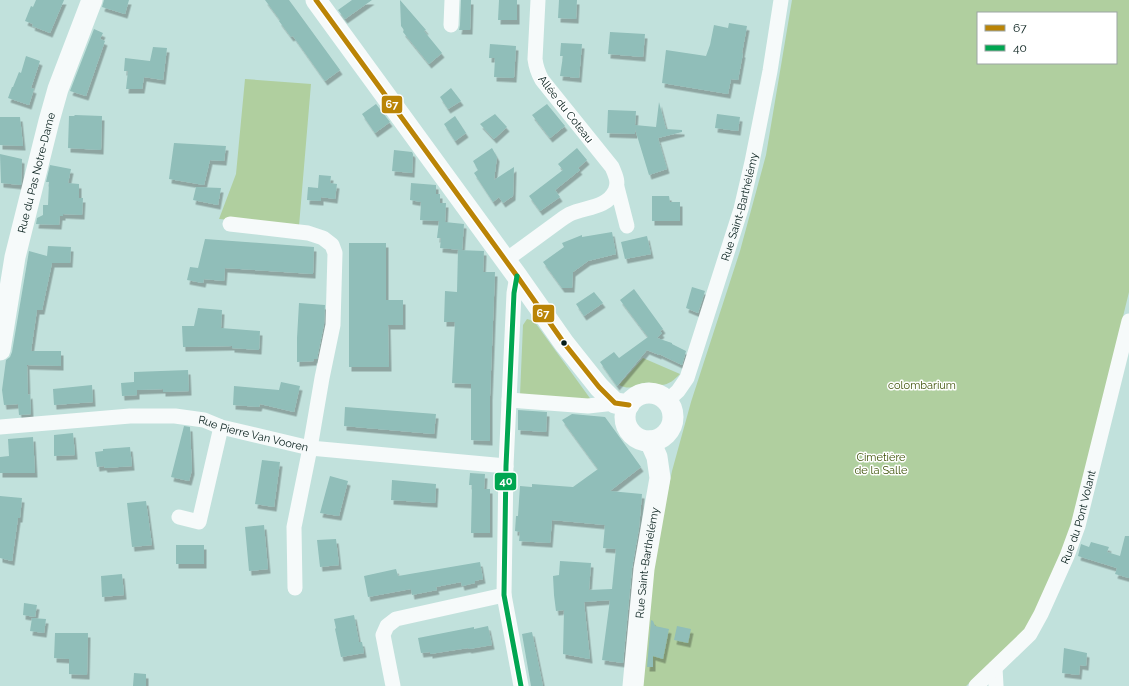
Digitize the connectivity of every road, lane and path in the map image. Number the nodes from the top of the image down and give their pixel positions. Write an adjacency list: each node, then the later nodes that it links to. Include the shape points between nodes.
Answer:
1 (92, 0): 12 (street, Rue du Pas Notre-Dame, via 58,89 49,121 15,257)
2 (316, 0): 10 (street)
3 (452, 0): 6 (street)
4 (538, 0): 7 (street, Allée du Coteau, via 535,58 538,73 612,167 617,177)
5 (781, 0): 14 (street, Rue Saint-Barthélémy, via 754,155 741,209 687,378)
6 (451, 24)
7 (617, 187): 9 (street, Allée du Coteau); 10 (street, via 608,201 562,219)
8 (230, 224): 19 (street, via 323,238 332,245 335,253 333,325)
9 (627, 226)
10 (512, 268): 13 (street, via 514,293); 15 (street, via 564,343 599,387)
11 (1129, 321): 24 (street, Rue du Pont Volant, via 1078,526 1067,556 1030,634)
12 (0, 350)
13 (509, 400): 15 (street, via 588,406); 20 (street)
14 (667, 401): 15 (street, via 654,394 647,394); 18 (street, via 673,415 670,430 658,440)
15 (622, 404): 18 (street, via 631,433 643,441)
16 (0, 427): 17 (street, Rue Pierre Van Vooren, via 130,416 176,416 204,420)
17 (221, 427): 19 (street, Rue Pierre Van Vooren); 21 (street, via 199,522)
18 (650, 441): 27 (street, Rue Saint-Barthélémy, via 657,457 660,478 644,569)
19 (310, 448): 20 (street, Rue Pierre Van Vooren); 22 (street, via 294,527)
20 (506, 466): 23 (street)
21 (178, 517)
22 (295, 588)
23 (504, 595): 25 (street, via 396,619 387,626 383,635); 26 (street)
24 (995, 668): 28 (street, Rue du Pont Volant); 29 (street)
25 (393, 686)
26 (521, 686)
27 (633, 686)
28 (976, 686)
29 (996, 686)

